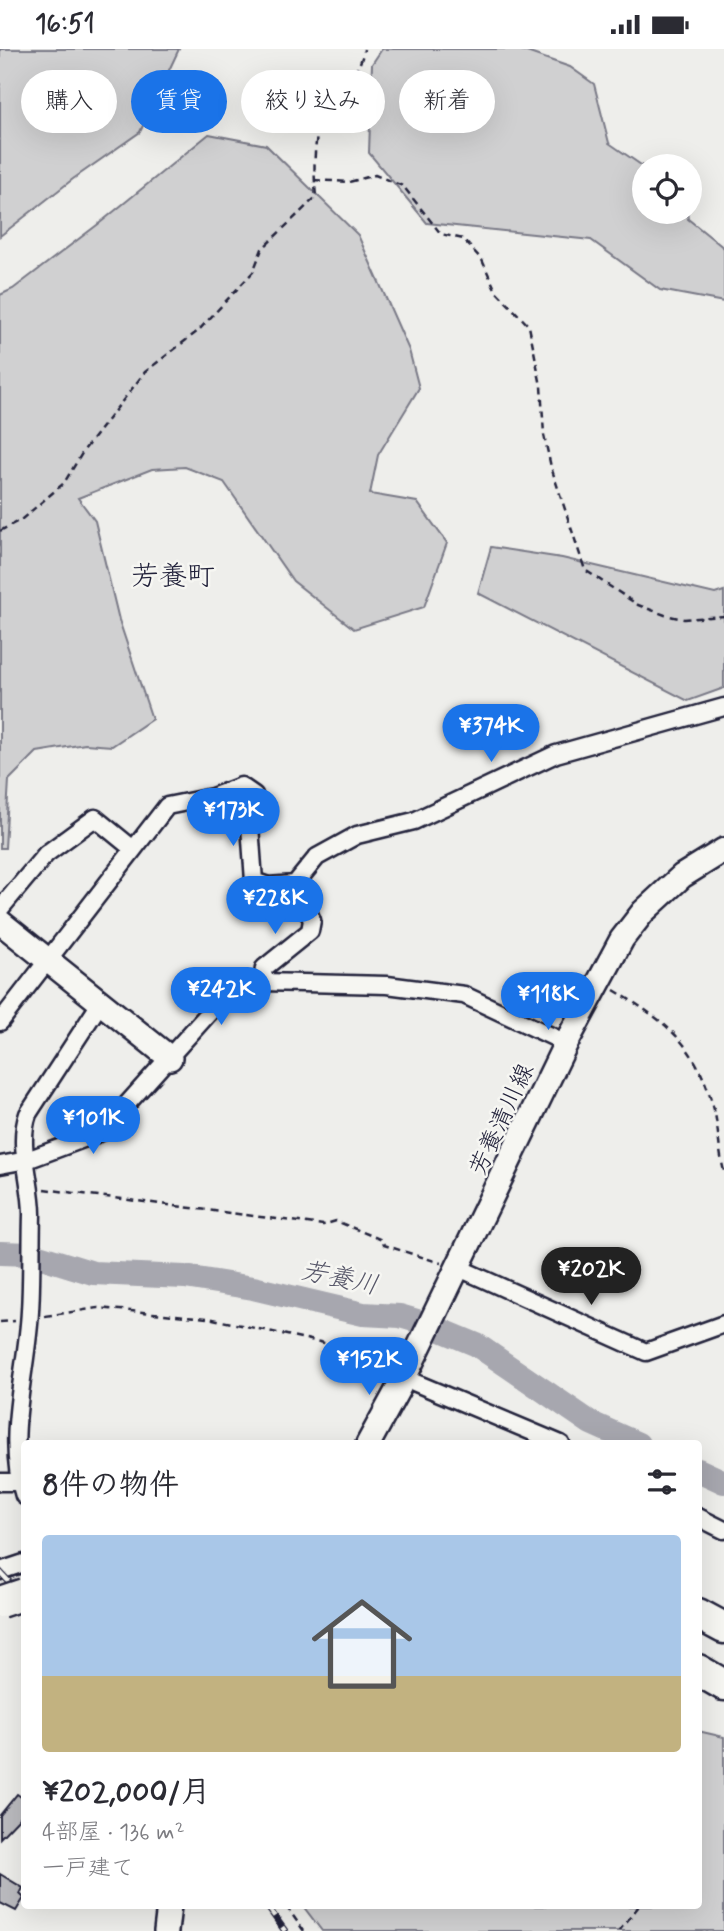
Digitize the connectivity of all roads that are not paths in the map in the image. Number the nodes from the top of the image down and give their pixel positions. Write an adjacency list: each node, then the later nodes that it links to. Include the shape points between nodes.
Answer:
1 (724, 707): 4 (street, via 556,754 414,821 357,835 317,857)
2 (134, 849): 4 (street, via 167,806 241,786 254,795 250,826 254,881 268,886); 5 (street, via 95,818 46,854); 7 (street)
3 (724, 850): 11 (main road, 芳養清川線, via 682,876 643,912 622,939)
4 (295, 884): 8 (street, via 312,921 310,931 264,968)
5 (0, 909)
6 (0, 922): 7 (main road)
7 (47, 959): 9 (main road); 10 (street)
8 (262, 982): 11 (street, via 387,985 464,995); 12 (street, via 225,995)
9 (101, 1002): 12 (main road); 13 (street, via 28,1114 23,1127)
10 (0, 1022)
11 (566, 1043): 15 (main road, 芳養清川線)
12 (170, 1058): 13 (street, via 102,1132)
13 (27, 1160): 14 (street); 20 (street, via 31,1193 29,1316 17,1439)
14 (0, 1165)
15 (456, 1274): 16 (street, via 646,1352); 17 (main road, 芳養清川線)
16 (724, 1324)
17 (406, 1374): 18 (main road, 芳養清川線); 19 (street)
18 (370, 1440)
19 (552, 1440)
20 (21, 1470)
21 (0, 1482): 22 (street)
22 (21, 1486)
23 (702, 1519): 24 (street)
24 (724, 1529)
25 (21, 1564): 26 (street)
26 (0, 1571)
27 (21, 1595): 28 (highway, bridge)
28 (0, 1602)
29 (21, 1609): 30 (street)
30 (0, 1616)
31 (702, 1616): 32 (highway)
32 (724, 1628)
33 (702, 1654): 34 (highway)
34 (724, 1667)
35 (702, 1672): 36 (highway)
36 (724, 1685)
37 (169, 1909): 38 (main road)
38 (166, 1931)

